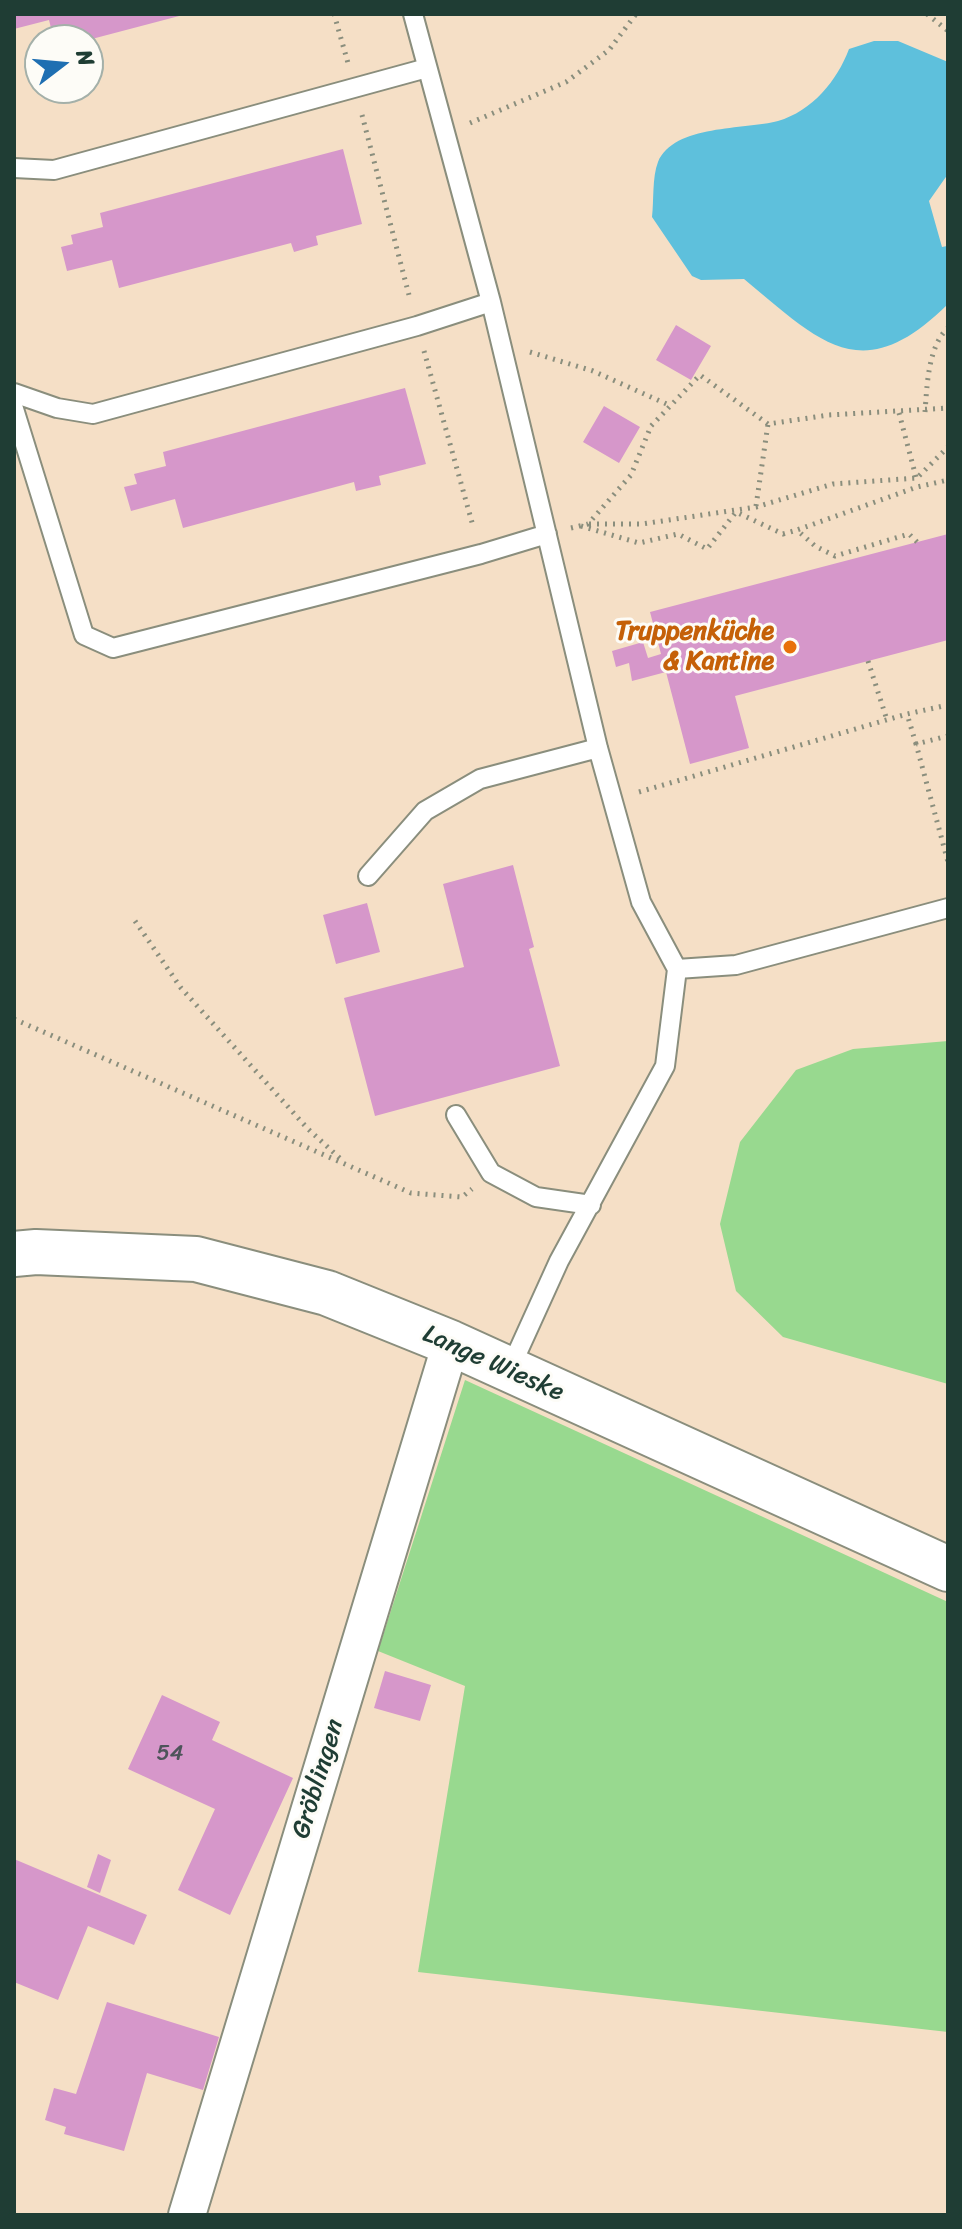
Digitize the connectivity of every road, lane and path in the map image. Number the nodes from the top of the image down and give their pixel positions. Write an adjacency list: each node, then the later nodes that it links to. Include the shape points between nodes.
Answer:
1 (334, 14): 7 (path)
2 (413, 14): 6 (lane)
3 (636, 14): 8 (path, via 609,50 566,82)
4 (927, 14): 5 (path)
5 (948, 31)
6 (427, 68): 7 (lane); 8 (lane)
7 (355, 90): 9 (lane, via 54,170); 11 (path)
8 (445, 134): 10 (lane)
9 (14, 168)
10 (491, 302): 11 (lane); 13 (lane)
11 (417, 326): 14 (lane, via 93,414); 30 (path)
12 (948, 328): 18 (path, via 927,379)
13 (504, 355): 15 (path, via 526,350 593,371); 28 (lane)
14 (14, 393)
15 (671, 406): 20 (path, via 700,375); 25 (path, via 651,426 631,475)
16 (948, 408): 18 (path)
17 (14, 409): 30 (lane, via 84,635 113,648)
18 (925, 412): 19 (path)
19 (899, 413): 20 (path); 22 (path)
20 (768, 424): 24 (path)
21 (948, 447): 22 (path)
22 (917, 478): 24 (path, via 833,484)
23 (948, 480): 27 (path)
24 (756, 507): 25 (path, via 642,524)
25 (588, 524): 26 (path)
26 (580, 526): 27 (path, via 639,543 678,534 707,549 736,512 783,534); 28 (path)
27 (797, 530): 29 (path, via 835,556 909,534)
28 (547, 534): 30 (lane); 37 (lane)
29 (917, 542)
30 (481, 554)
31 (868, 661): 34 (path)
32 (948, 705): 33 (path)
33 (907, 714): 34 (path); 36 (path)
34 (887, 720): 38 (path)
35 (948, 736): 36 (path)
36 (916, 744): 39 (path)
37 (598, 748): 38 (lane); 40 (lane, via 480,779 425,811)
38 (613, 800): 43 (lane, via 641,902)
39 (948, 862)
40 (368, 876)
41 (948, 908): 43 (lane, via 736,965)
42 (135, 921): 46 (path, via 181,988)
43 (677, 969): 48 (lane, via 665,1066)
44 (14, 1019): 46 (path)
45 (456, 1115): 47 (lane)
46 (347, 1166): 47 (path, via 411,1193 462,1197)
47 (491, 1173): 48 (lane, via 536,1197)
48 (591, 1205): 51 (lane)
49 (14, 1254): 50 (street, Lange Wieske, via 196,1259 327,1293)
50 (451, 1343): 51 (street, Lange Wieske); 53 (street, Gröblingen)
51 (509, 1371): 52 (street, Lange Wieske)
52 (948, 1569)
53 (187, 2215)

